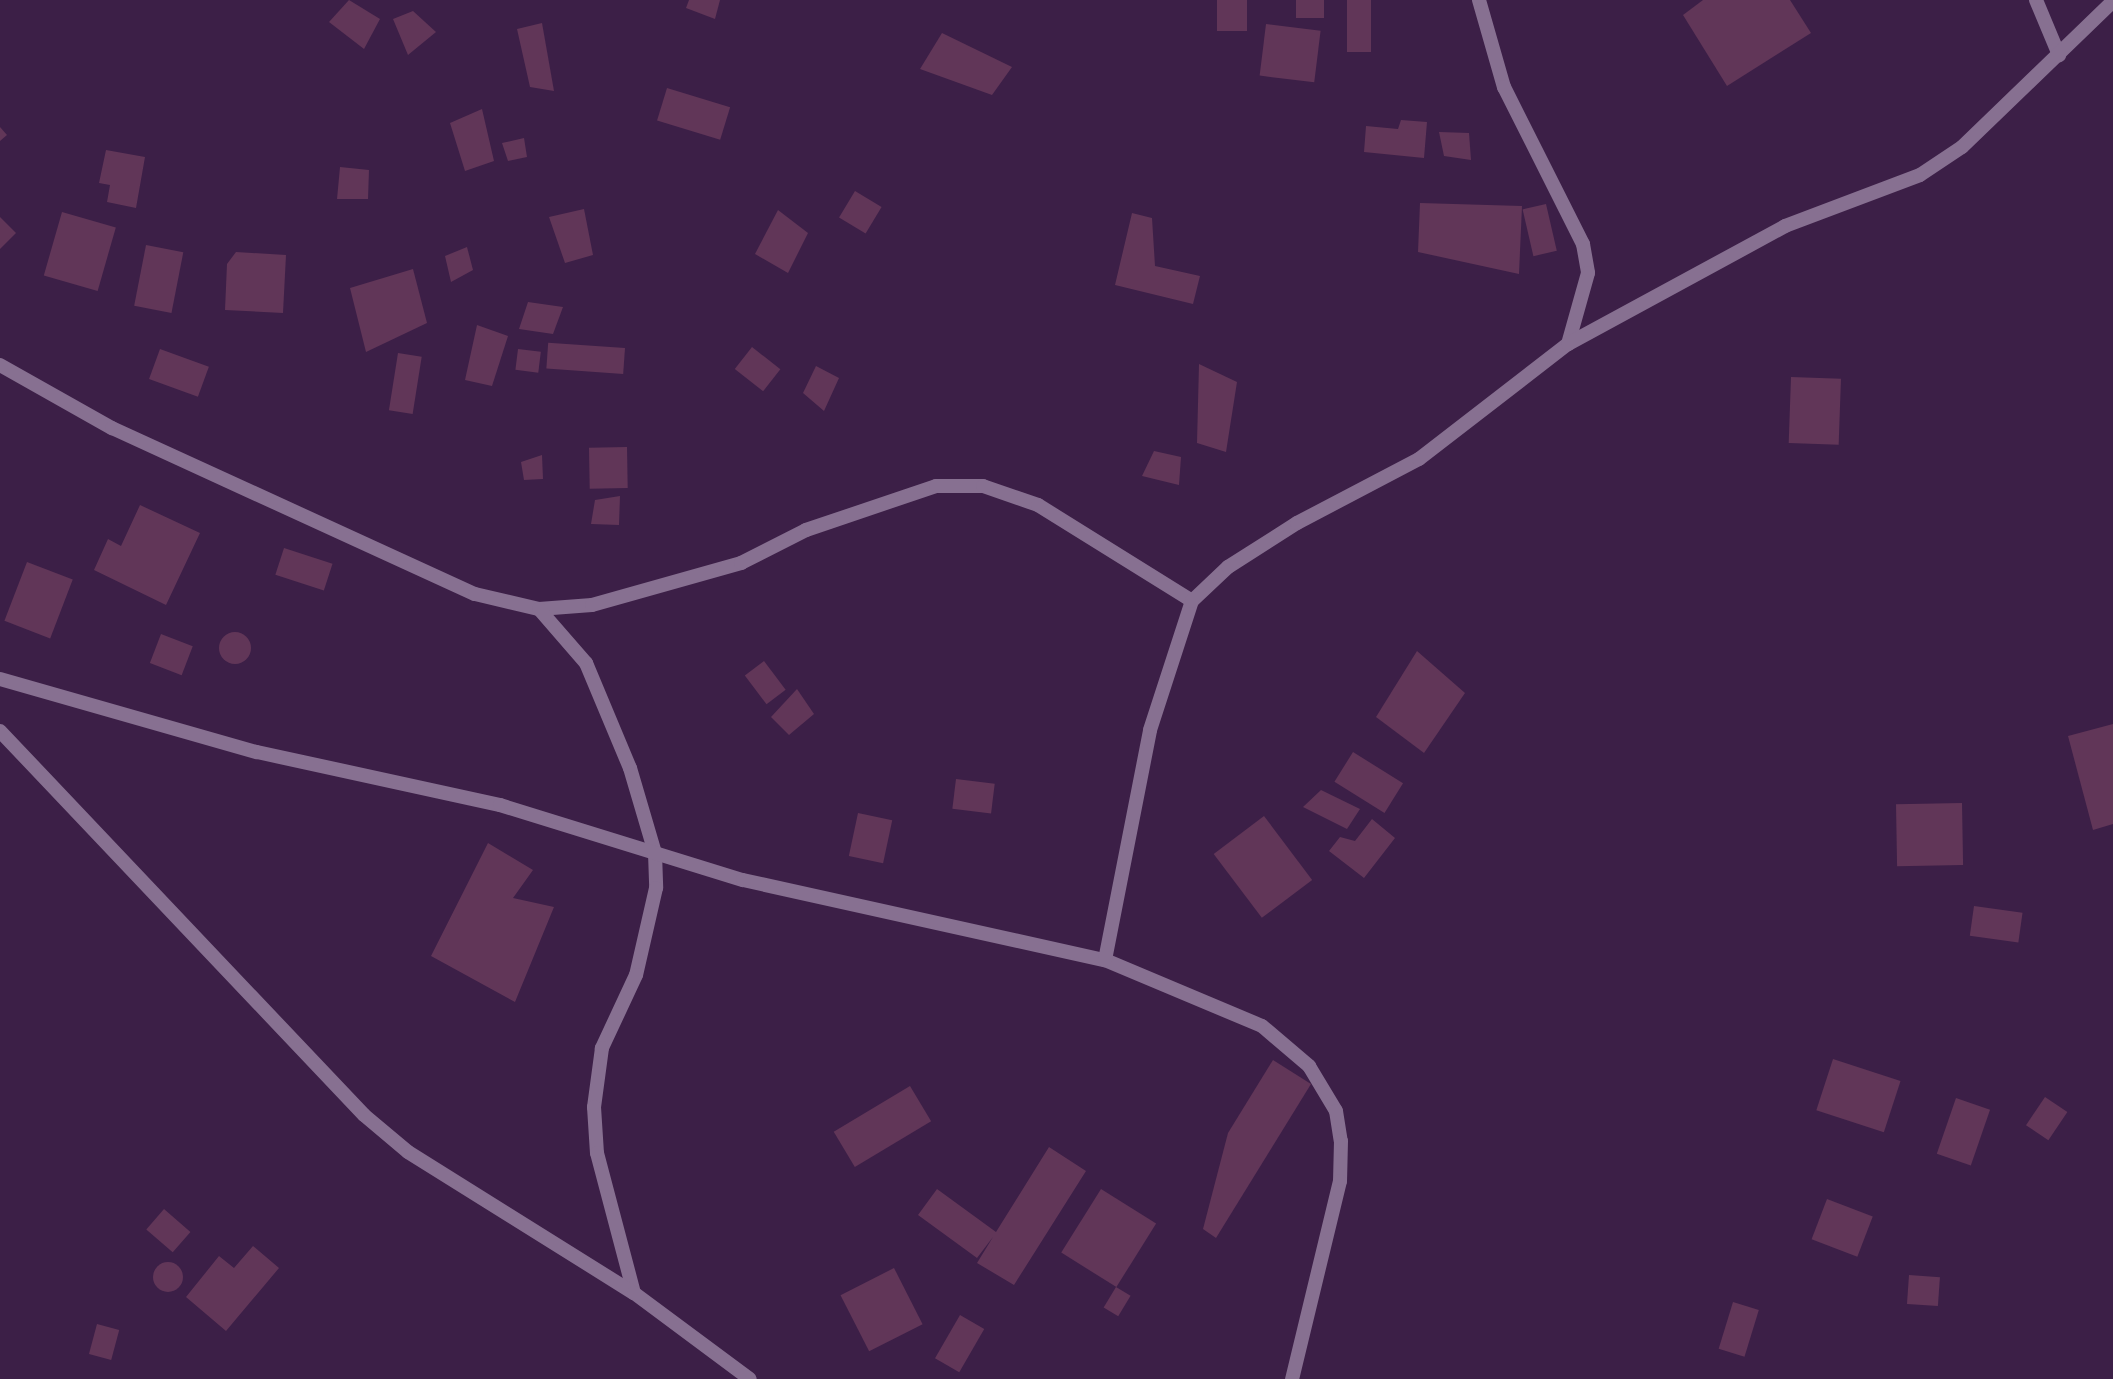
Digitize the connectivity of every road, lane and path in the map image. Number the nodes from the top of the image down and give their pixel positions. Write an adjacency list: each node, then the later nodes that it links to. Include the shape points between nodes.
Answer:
1 (1479, 0): 5 (street, via 1504,87 1583,244 1588,272)
2 (2036, 0): 4 (street)
3 (2113, 1): 4 (street)
4 (2059, 55): 5 (street, via 1962,147 1920,175 1785,226)
5 (1568, 344): 7 (street, via 1419,459 1297,523 1228,567)
6 (0, 365): 8 (street, via 112,428 475,594)
7 (1192, 601): 8 (street, via 1038,505 983,486 936,486 806,530 741,563 592,605); 12 (street, via 1150,730)
8 (539, 609): 11 (street, via 586,663 629,768)
9 (0, 679): 11 (street, via 257,752 500,805)
10 (0, 731): 13 (street, via 364,1115 408,1152)
11 (655, 853): 12 (street, via 743,880); 13 (street, via 656,888 636,975 602,1048 594,1107 597,1153)
12 (1105, 960): 15 (street, via 1262,1026 1309,1066 1336,1111 1340,1181)
13 (634, 1293): 14 (street)
14 (750, 1379)
15 (1292, 1379)

